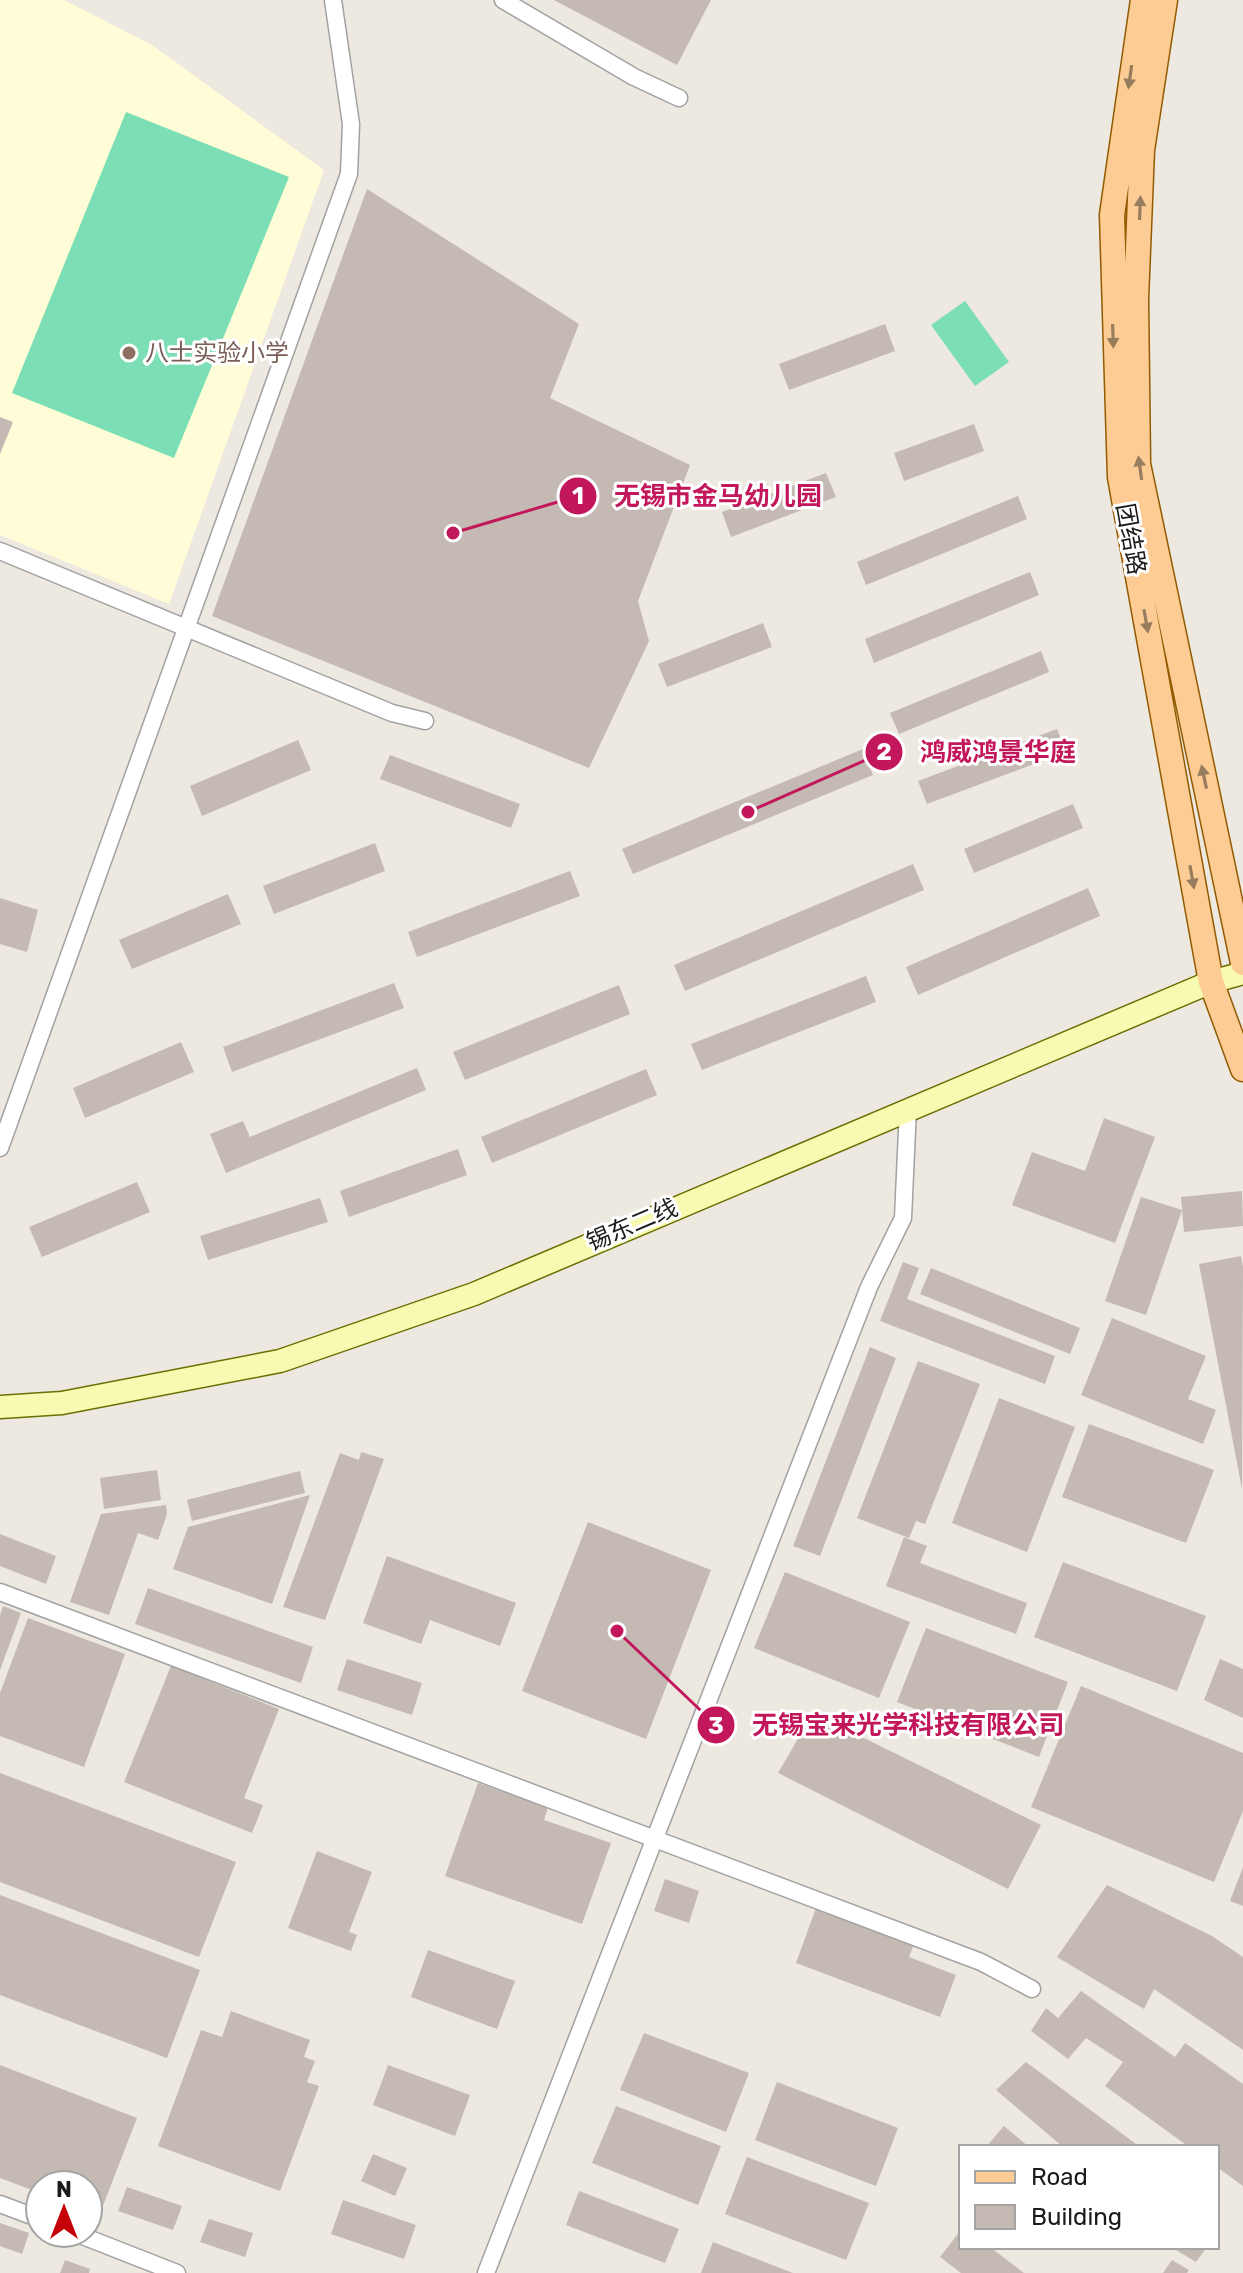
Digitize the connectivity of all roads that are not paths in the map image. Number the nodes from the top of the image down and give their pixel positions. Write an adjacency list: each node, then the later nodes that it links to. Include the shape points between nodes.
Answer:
1 (333, 0): 7 (street, via 351,124 349,174)
2 (503, 0): 5 (street)
3 (1143, 0): 11 (main road, 团结路, one-way to 11, via 1112,215 1120,477)
4 (1165, 0): 9 (main road, 团结路, one-way to 4, via 1138,464 1136,299 1142,150)
5 (679, 98)
6 (0, 551): 7 (street)
7 (186, 625): 8 (street, via 392,713); 14 (street)
8 (425, 721)
9 (1243, 963)
10 (1243, 973): 11 (main road, 锡东二线)
11 (1211, 982): 12 (main road, 团结路); 13 (main road, 锡东二线)
12 (1243, 1069)
13 (908, 1108): 15 (main road, 锡东二线, via 474,1294 280,1361 62,1403); 17 (street, via 903,1218 869,1287)
14 (0, 1148)
15 (0, 1407)
16 (0, 1592): 17 (street)
17 (654, 1839): 18 (street, via 981,1962); 23 (street)
18 (1032, 1989)
19 (0, 2204): 20 (street)
20 (24, 2213)
21 (104, 2244): 22 (street)
22 (177, 2273)
23 (486, 2273)

